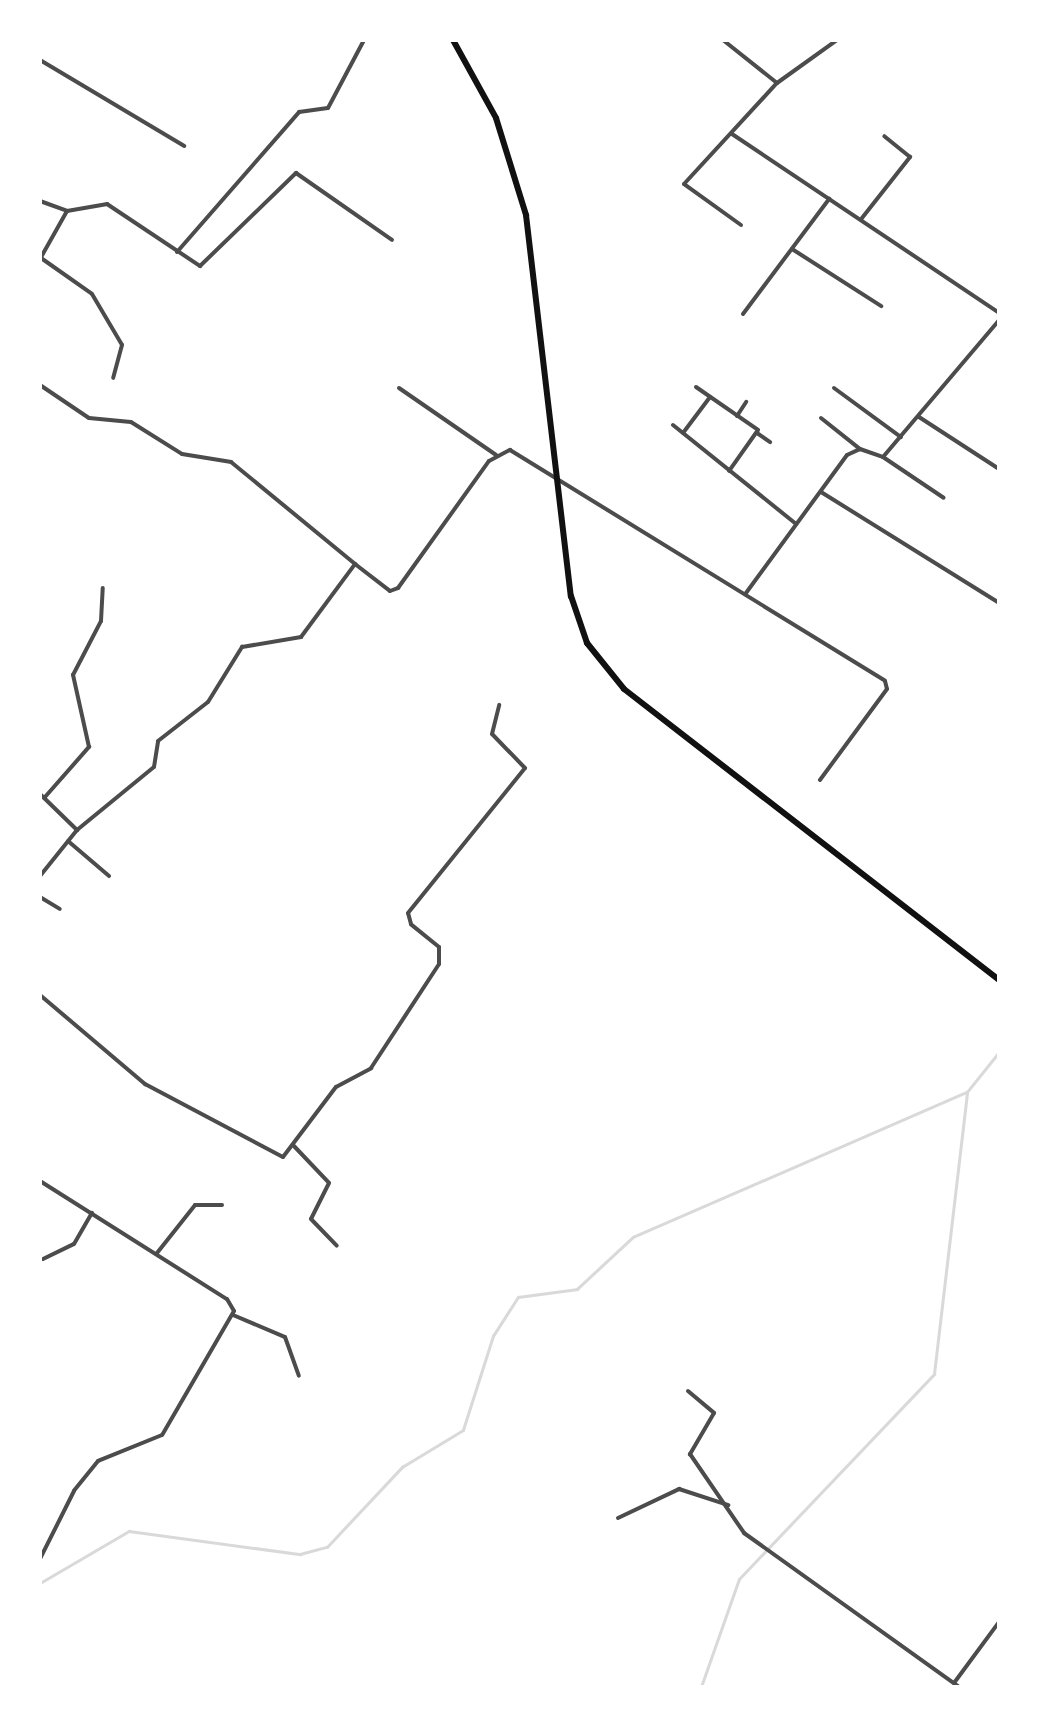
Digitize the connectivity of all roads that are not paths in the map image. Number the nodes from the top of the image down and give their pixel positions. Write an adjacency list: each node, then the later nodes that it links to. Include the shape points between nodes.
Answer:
1 (364, 40): 17 (street, via 328,108 298,112)
2 (454, 40): 42 (main road, via 496,118 517,176)
3 (723, 40): 6 (street)
4 (837, 40): 6 (street)
5 (40, 60): 9 (street)
6 (778, 83): 7 (street)
7 (732, 134): 10 (street); 14 (street, via 684,184)
8 (884, 136): 13 (street, via 910,157)
9 (184, 146)
10 (829, 199): 13 (street); 16 (street)
11 (40, 201): 12 (street)
12 (67, 212): 17 (street, via 108,204); 18 (street)
13 (862, 218): 21 (street)
14 (741, 225)
15 (392, 240): 17 (street, via 296,173 207,264)
16 (792, 249): 19 (street); 20 (street)
17 (177, 252)
18 (40, 258): 22 (street, via 92,294 122,344)
19 (881, 306)
20 (743, 314)
21 (999, 316): 30 (street)
22 (112, 378)
23 (40, 385): 46 (street, via 89,418 131,422 182,454 231,462)
24 (696, 387): 27 (street)
25 (399, 388): 38 (street)
26 (834, 388): 35 (street)
27 (710, 397): 29 (street); 33 (street)
28 (746, 402): 29 (street)
29 (737, 416): 34 (street)
30 (917, 416): 35 (street); 40 (street)
31 (821, 418): 37 (street)
32 (673, 425): 33 (street)
33 (683, 434): 41 (street)
34 (757, 434): 36 (street); 41 (street)
35 (901, 437): 39 (street)
36 (770, 442)
37 (860, 448): 39 (street); 43 (street, via 846,455)
38 (496, 455): 42 (street, via 518,452); 46 (street, via 398,588 390,591)
39 (882, 457): 44 (street)
40 (999, 469)
41 (729, 471): 45 (street)
42 (560, 477): 48 (street); 59 (main road, via 574,608 602,666 818,844)
43 (821, 492): 45 (street); 49 (street)
44 (944, 498)
45 (796, 524): 48 (street)
46 (355, 564): 53 (street, via 302,637 242,648 208,702 158,742 154,767)
47 (104, 588): 52 (street, via 101,620 73,674 89,747)
48 (746, 593): 51 (street, via 888,686)
49 (999, 603)
50 (499, 705): 61 (street, via 492,734 525,768 408,912 411,924 439,948 438,964 370,1068 336,1087)
51 (820, 780)
52 (42, 796): 53 (street)
53 (77, 830): 54 (street)
54 (68, 841): 55 (street); 56 (street)
55 (40, 876)
56 (109, 876)
57 (40, 897): 58 (street)
58 (60, 909)
59 (999, 980)
60 (40, 995): 61 (street, via 145,1084 276,1155)
61 (293, 1145): 65 (street, via 329,1183 311,1219)
62 (40, 1181): 64 (street)
63 (222, 1204): 66 (street, via 195,1206)
64 (92, 1213): 66 (street); 67 (street, via 74,1244)
65 (337, 1246)
66 (157, 1253): 68 (street, via 227,1298)
67 (43, 1259)
68 (233, 1315): 69 (street, via 285,1337); 73 (street, via 162,1435 98,1461 74,1491)
69 (299, 1376)
70 (688, 1391): 71 (street, via 714,1413 690,1454)
71 (728, 1505): 72 (street, via 678,1489); 75 (street, via 762,1550)
72 (618, 1518)
73 (40, 1560)
74 (999, 1622): 75 (street)
75 (956, 1685)

